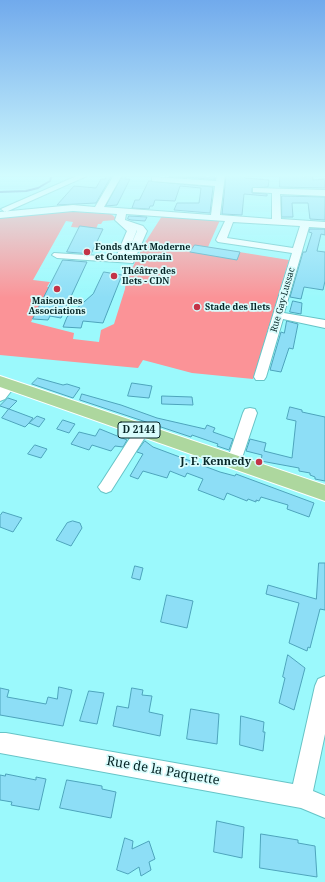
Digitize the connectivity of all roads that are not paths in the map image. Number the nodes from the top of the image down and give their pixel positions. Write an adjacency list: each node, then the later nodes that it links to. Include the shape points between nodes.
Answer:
1 (121, 216): 10 (street, via 120,220 132,230 120,260)
2 (186, 216): 4 (street)
3 (277, 216): 6 (street)
4 (215, 218): 5 (street)
5 (230, 219): 6 (street); 9 (street, via 221,240)
6 (277, 222): 7 (street)
7 (305, 224): 8 (street); 9 (street, Rue Gay-Lussac)
8 (325, 225)
9 (297, 252): 11 (street, Rue Gay-Lussac)
10 (57, 255)
11 (279, 315): 12 (street); 13 (street, Rue Gay-Lussac)
12 (325, 324)
13 (260, 377)
14 (3, 387): 16 (main road, D 2144)
15 (250, 413): 17 (street)
16 (142, 431): 17 (main road, D 2144); 18 (street)
17 (234, 461): 19 (main road, D 2144)
18 (106, 487)
19 (325, 493)
20 (325, 686): 22 (street)
21 (0, 743): 22 (street, Rue de la Paquette)
22 (301, 797): 23 (street, Rue de la Paquette)
23 (325, 807)

